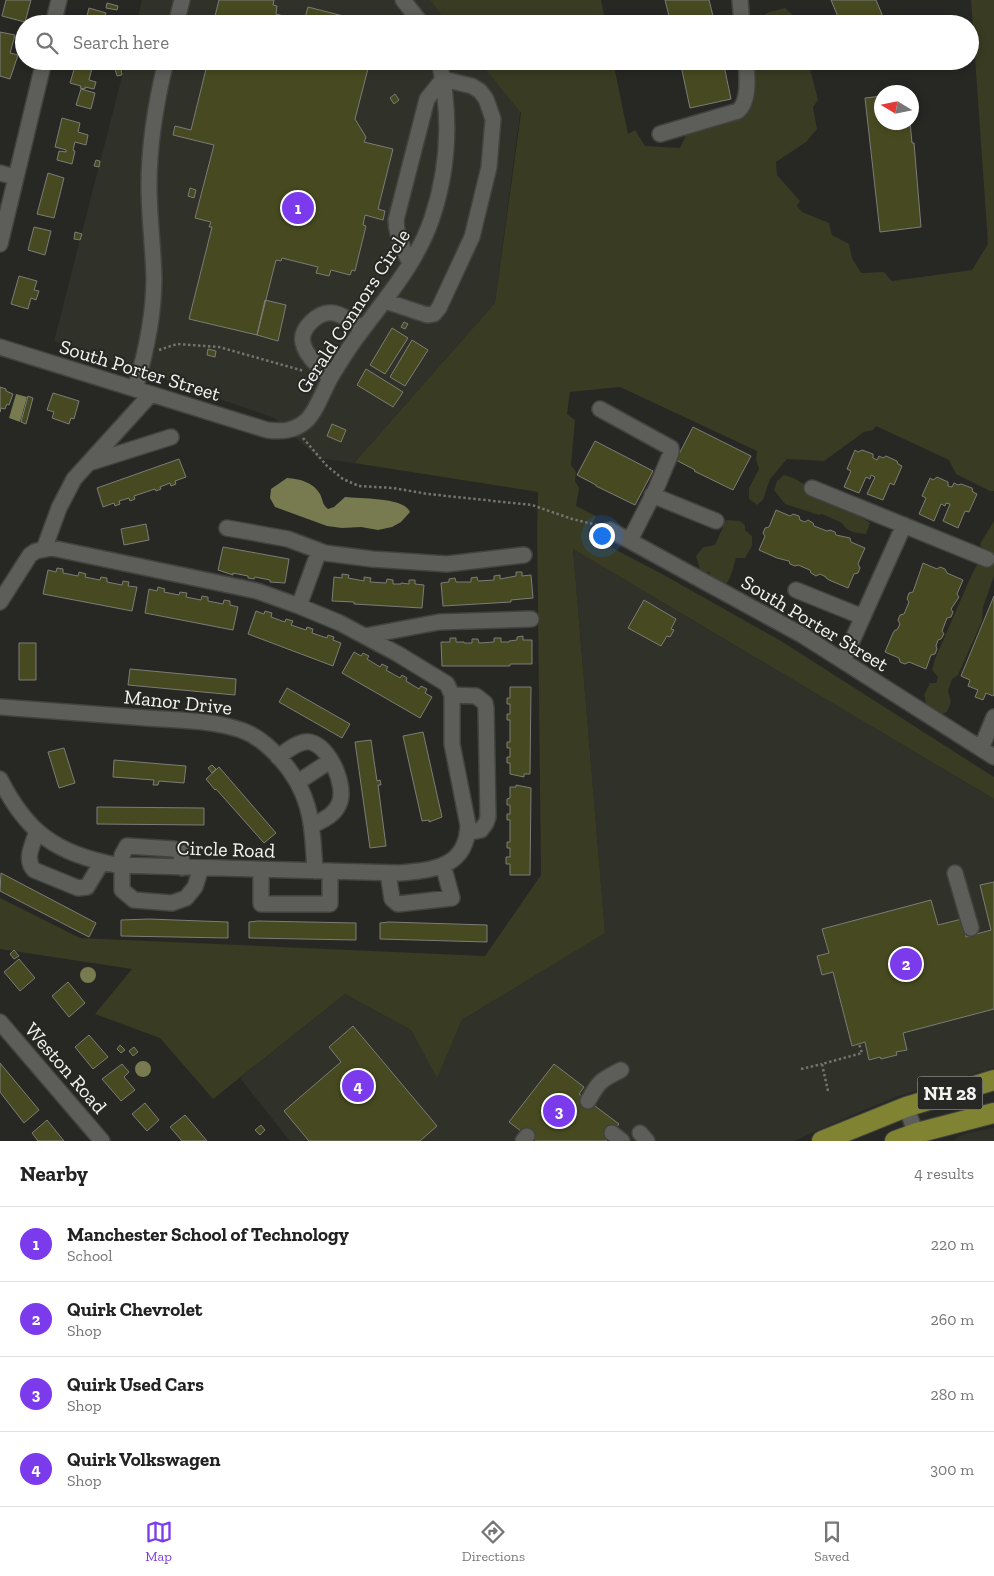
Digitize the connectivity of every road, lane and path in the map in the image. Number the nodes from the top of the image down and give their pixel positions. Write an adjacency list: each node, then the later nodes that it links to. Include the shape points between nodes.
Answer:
1 (59, 0): 5 (street)
2 (182, 0): 6 (street)
3 (403, 0): 7 (street)
4 (740, 0): 8 (street)
5 (55, 15)
6 (178, 15)
7 (415, 15)
8 (741, 15)
9 (42, 70): 16 (street)
10 (164, 70): 25 (street, via 155,115 149,185 154,278 149,334)
11 (441, 70): 13 (street, Gerald Connors Circle)
12 (746, 70): 14 (street, via 746,94 738,110)
13 (443, 79): 18 (street, Gerald Connors Circle, via 447,132 440,189 432,218); 18 (street, via 427,98 396,220 402,249); 19 (street, via 480,91 493,119 489,167 472,237 440,308 434,314 428,315)
14 (660, 134)
15 (0, 173): 16 (street)
16 (15, 177): 17 (street)
17 (0, 244)
18 (410, 263): 19 (street, Gerald Connors Circle)
19 (385, 301): 20 (street, Gerald Connors Circle)
20 (363, 329): 24 (street, Gerald Connors Circle); 24 (street, via 341,315 328,312 305,328 303,343 311,358)
21 (0, 347): 25 (street, South Porter Street)
22 (158, 351): 23 (path, via 177,344 219,347)
23 (310, 372)
24 (330, 377): 28 (street, Gerald Connors Circle, via 308,419)
25 (135, 389): 26 (street, South Porter Street)
26 (151, 394): 28 (street, South Porter Street, via 267,430); 30 (street)
27 (600, 409): 32 (street, via 671,448)
28 (296, 429): 36 (path, via 327,466 343,479 359,486 532,506)
29 (172, 437): 30 (street)
30 (91, 462): 38 (street, via 68,489)
31 (812, 488): 34 (street)
32 (652, 495): 33 (street); 37 (street)
33 (716, 521)
34 (904, 525): 41 (street); 45 (street)
35 (227, 528): 39 (street, via 288,539)
36 (610, 530): 37 (street, South Porter Street)
37 (630, 540): 48 (street, South Porter Street)
38 (44, 549): 43 (street, via 30,555); 44 (street, via 63,550 232,585)
39 (319, 551): 40 (street, via 341,556 447,564); 44 (street)
40 (524, 555)
41 (987, 559)
42 (796, 590): 45 (street)
43 (0, 602)
44 (299, 606): 47 (street)
45 (863, 617): 48 (street)
46 (530, 619): 47 (street, via 439,622)
47 (365, 636): 49 (street, via 447,684)
48 (843, 661): 52 (street, South Porter Street)
49 (452, 695): 60 (street, Circle Road, via 452,744); 60 (street, via 476,696 486,708 488,818 481,830)
50 (0, 707): 53 (street, Manor Drive, via 225,725 260,740)
51 (994, 717): 52 (street)
52 (980, 749): 54 (street, South Porter Street)
53 (278, 757): 55 (street, via 295,745 309,742 322,748); 57 (street, Manor Drive)
54 (994, 758)
55 (330, 761): 57 (street); 58 (street, via 341,790 340,803 332,815)
56 (0, 779): 59 (street, Circle Road, via 17,809)
57 (298, 782): 58 (street, Manor Drive, via 306,798)
58 (312, 826): 66 (street, Manor Drive)
59 (37, 831): 61 (street, Circle Road, via 82,858); 61 (street, via 28,859 34,870 78,888 87,887)
60 (468, 834): 62 (street, Circle Road, via 460,854)
61 (102, 862): 63 (street, Circle Road)
62 (443, 865): 68 (street, Circle Road, via 428,871); 68 (street, via 452,898 398,904 392,900)
63 (121, 866): 64 (street, Circle Road); 64 (street, via 122,890 134,900 172,903 186,898 195,887)
64 (201, 868): 65 (street, Circle Road)
65 (261, 870): 66 (street, Circle Road); 67 (street, via 261,904 330,904)
66 (315, 871): 67 (street, Circle Road)
67 (330, 872): 68 (street, Circle Road)
68 (388, 873)
69 (955, 873): 70 (street)
70 (971, 928)
71 (0, 1022): 82 (street, Weston Road)
72 (859, 1044): 73 (path, via 862,1053)
73 (822, 1064): 74 (path); 77 (path)
74 (801, 1069)
75 (621, 1070): 78 (street, via 602,1079)
76 (994, 1080): 79 (main road, NH 28)
77 (828, 1091)
78 (588, 1100)
79 (906, 1107): 81 (street); 85 (main road, NH 28)
80 (994, 1113): 81 (main road, NH 28)
81 (918, 1137): 86 (main road, NH 28)
82 (102, 1141)
83 (640, 1141): 84 (street, via 640,1133)
84 (647, 1141)
85 (822, 1141)
86 (895, 1141)

